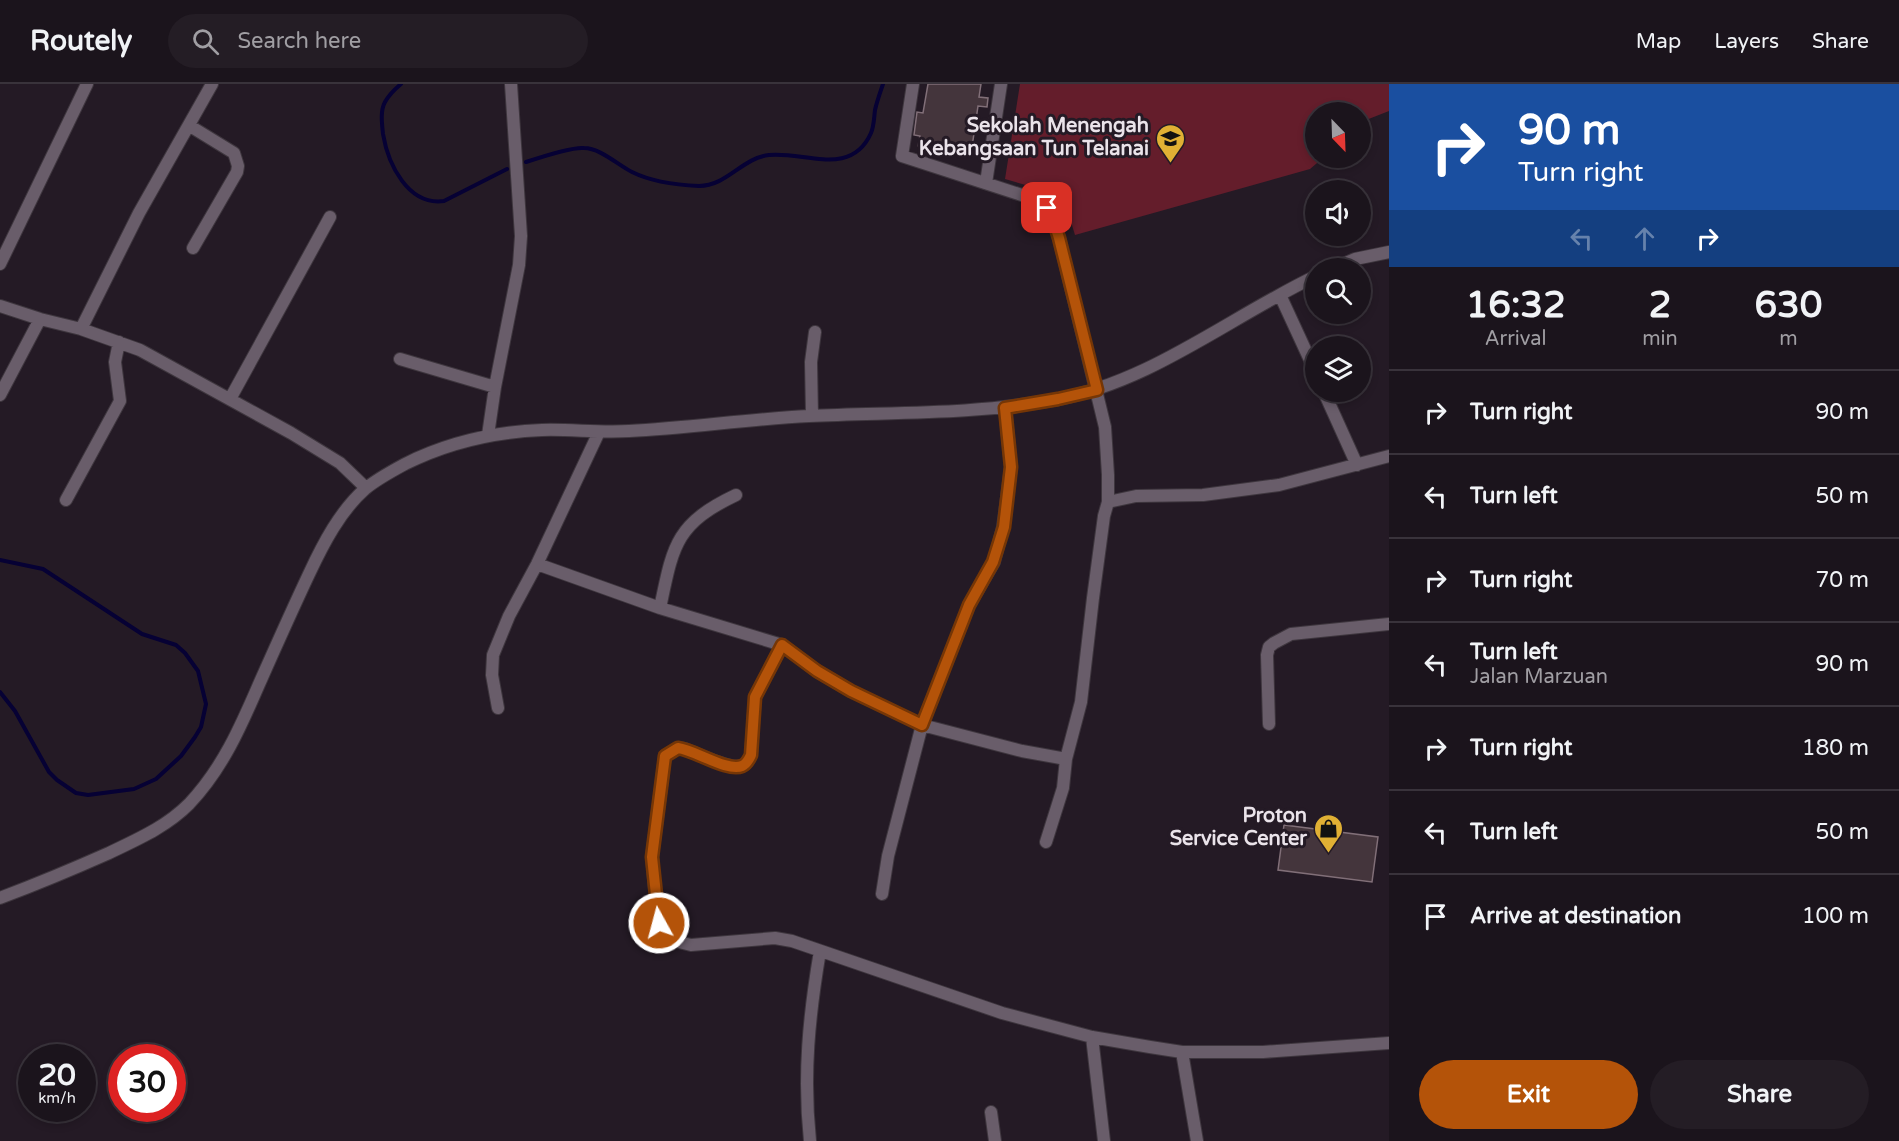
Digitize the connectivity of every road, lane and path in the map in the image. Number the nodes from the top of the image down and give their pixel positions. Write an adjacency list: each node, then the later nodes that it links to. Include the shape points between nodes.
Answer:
1 (87, 84): 12 (street)
2 (212, 84): 6 (street)
3 (511, 84): 22 (street, via 521,236)
4 (913, 84): 7 (street, via 902,156)
5 (1001, 84): 7 (street)
6 (190, 126): 9 (street, via 234,153 238,166); 17 (street, via 139,213)
7 (986, 183): 23 (street, via 1037,200 1051,213)
8 (330, 217): 25 (street)
9 (193, 248)
10 (1389, 252): 11 (street)
11 (1360, 258)
12 (0, 264)
13 (1305, 282): 14 (street)
14 (1280, 295): 20 (street); 23 (street, via 1165,361)
15 (0, 306): 16 (street)
16 (40, 319): 17 (street); 24 (street)
17 (81, 329): 19 (street)
18 (815, 332): 28 (street)
19 (118, 342): 25 (street); 35 (street, via 115,362 120,401)
20 (1305, 349)
21 (400, 359): 22 (street)
22 (495, 387): 30 (street)
23 (1097, 390): 27 (street); 36 (street, via 1108,451)
24 (0, 395)
25 (230, 399): 33 (street, via 340,463)
26 (1329, 402): 32 (street)
27 (1005, 408): 28 (street); 43 (street, via 1011,467 1004,527 993,562 969,605)
28 (812, 416): 29 (street)
29 (599, 432): 30 (street, via 544,430); 37 (street)
30 (488, 435): 33 (street, via 426,454)
31 (1389, 456): 32 (street)
32 (1357, 465): 36 (street, via 1279,485 1203,495 1136,496)
33 (366, 488): 47 (street, via 348,507 318,555 232,746 190,803 146,836)
34 (736, 495): 38 (street, via 714,505 685,530 674,552)
35 (66, 500)
36 (1108, 502): 44 (street, via 1081,702)
37 (537, 564): 38 (street); 41 (street, via 509,616 494,655 492,675)
38 (660, 608): 40 (street)
39 (1389, 624): 42 (street, via 1291,634 1269,647)
40 (782, 645): 43 (street, via 851,691); 48 (street, via 755,697 748,762 731,767 678,748 665,756 652,857 657,913 664,934 681,944 774,938)
41 (498, 708)
42 (1269, 724)
43 (922, 725): 44 (street); 46 (street)
44 (1066, 759): 45 (street, via 1063,788)
45 (1046, 842)
46 (882, 894)
47 (0, 898)
48 (820, 951): 49 (street, via 1002,1013); 53 (street, via 810,1009 806,1068)
49 (1092, 1037): 51 (street); 55 (street)
50 (1389, 1043): 51 (street, via 1263,1052)
51 (1182, 1052): 56 (street)
52 (990, 1112): 54 (street)
53 (810, 1141)
54 (995, 1141)
55 (1104, 1141)
56 (1197, 1141)

